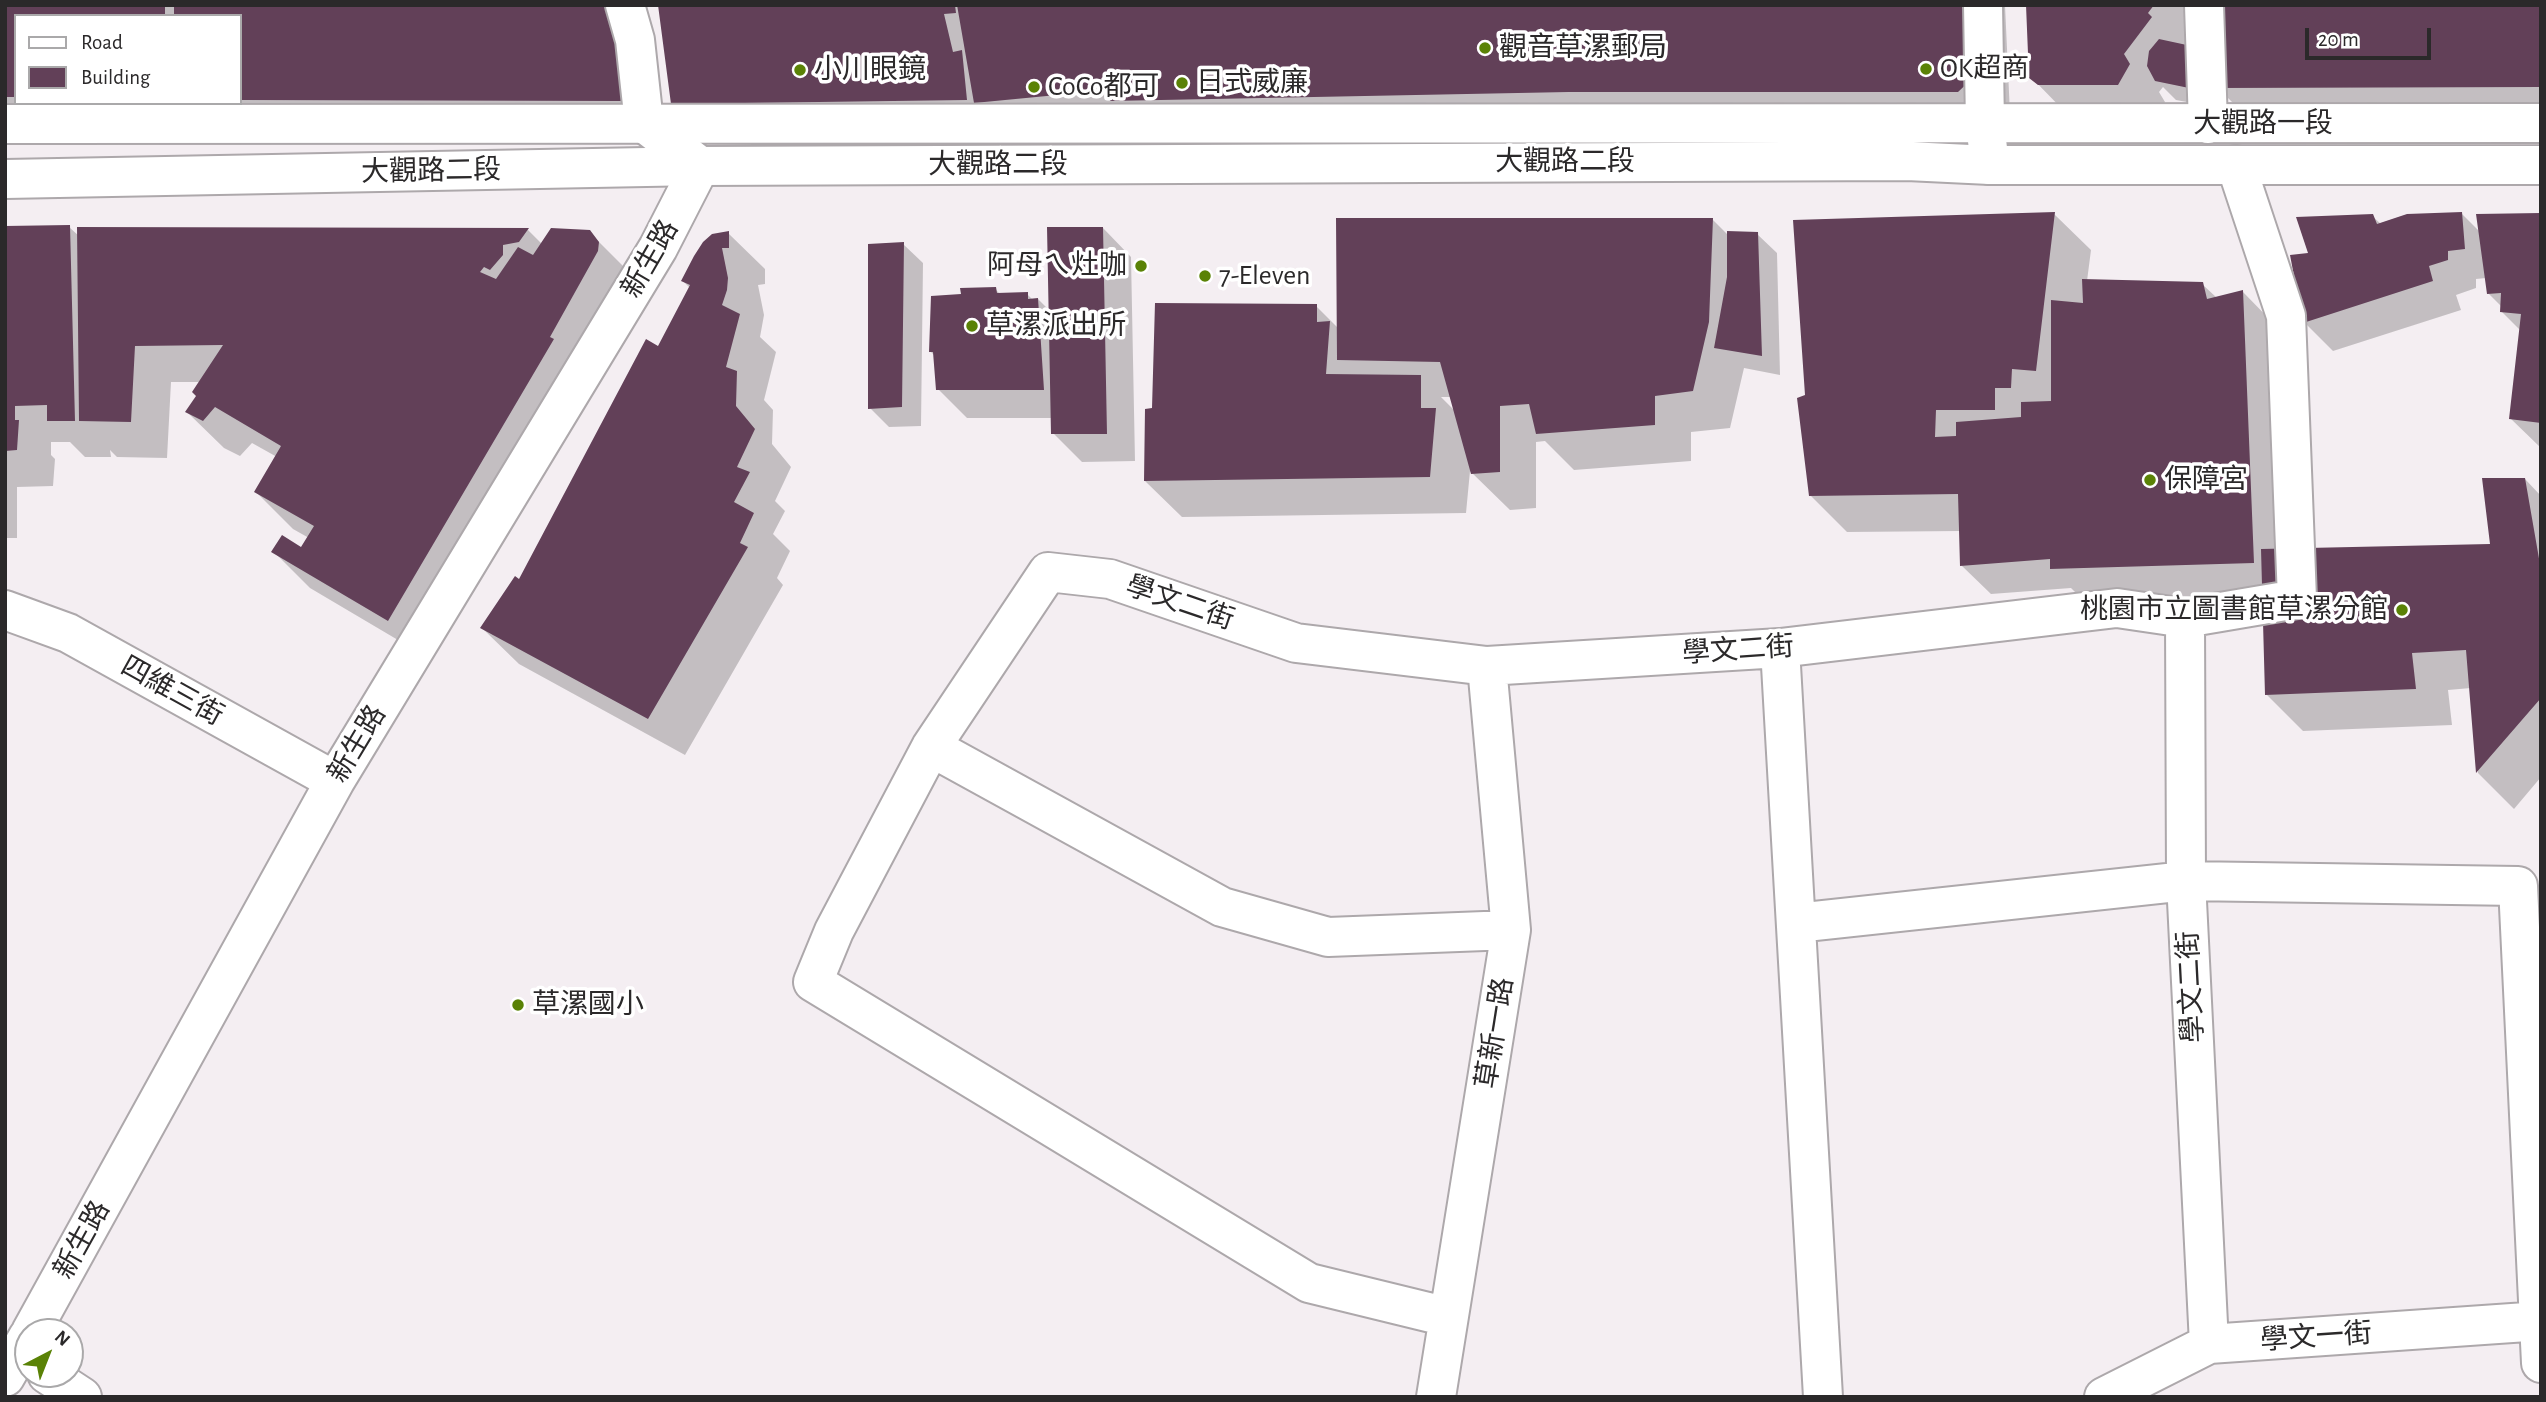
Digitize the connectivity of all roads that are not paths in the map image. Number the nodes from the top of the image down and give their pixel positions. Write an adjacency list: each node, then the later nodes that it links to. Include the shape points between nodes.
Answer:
1 (625, 5): 4 (street, via 635,40)
2 (1983, 5): 7 (street)
3 (2204, 5): 8 (street)
4 (644, 123): 6 (street, 大觀路二段); 7 (street, 大觀路二段); 12 (street)
5 (2541, 123): 8 (street, 大觀路一段)
6 (5, 124)
7 (1985, 124): 8 (street, 大觀路一段); 9 (street)
8 (2208, 124)
9 (1990, 165): 10 (street, 大觀路一段); 12 (street, 大觀路二段, via 1893,161)
10 (2236, 165): 11 (street, 大觀路一段); 15 (street, via 2286,316 2298,599)
11 (2541, 165)
12 (700, 166): 13 (street, 大觀路二段); 19 (street, 新生路, via 658,248)
13 (5, 178)
14 (5, 610): 19 (street, 四維三街, via 68,633)
15 (2185, 618): 16 (street, 學文二街, via 2117,608); 20 (street, 學文二街)
16 (1780, 648): 17 (street, 學文二街); 21 (street)
17 (1487, 666): 18 (street, 學文二街, via 1296,643 1110,579 1048,572); 22 (street, 草新一路)
18 (931, 747): 22 (street, via 1222,907 1328,937); 23 (street, 學文二街, via 834,931 813,982 1309,1283)
19 (335, 781): 24 (street, 新生路)
20 (2186, 881): 21 (street); 25 (street, via 2518,886); 26 (street, 學文二街)
21 (1796, 923): 29 (street)
22 (1511, 930): 23 (street, 草新一路)
23 (1448, 1317): 28 (street, 草新一路)
24 (43, 1318)
25 (2540, 1321): 26 (street, 學文一街); 27 (street)
26 (2209, 1345): 30 (street, 學文一街)
27 (2541, 1363)
28 (1436, 1397)
29 (1823, 1397)
30 (2104, 1397)

